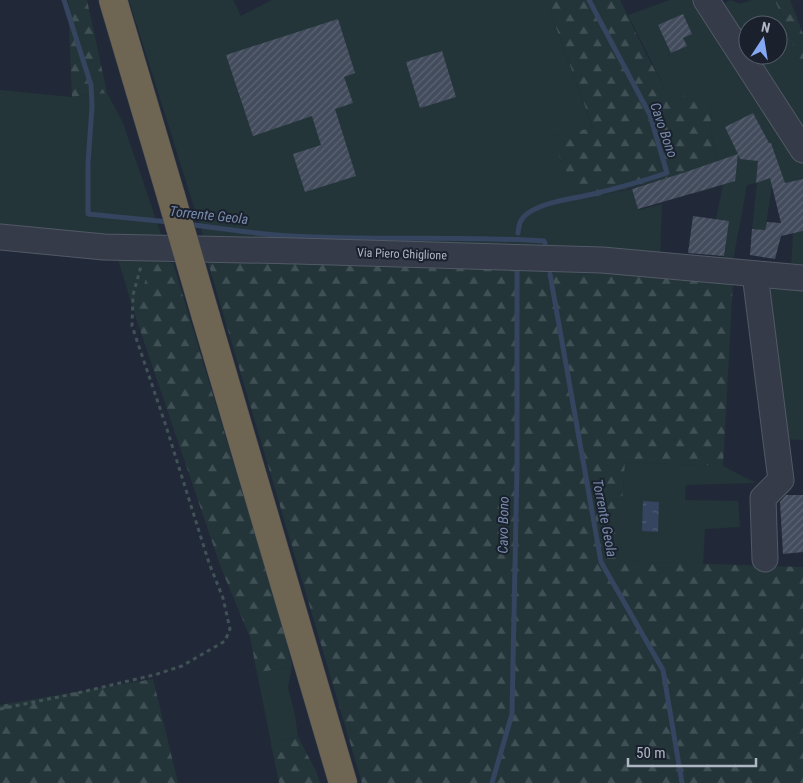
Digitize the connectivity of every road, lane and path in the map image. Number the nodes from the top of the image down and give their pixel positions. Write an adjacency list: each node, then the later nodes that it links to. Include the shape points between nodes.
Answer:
1 (113, 0): 10 (highway, bridge)
2 (706, 0): 3 (street)
3 (803, 150)
4 (0, 237): 5 (street, Via Piero Ghiglione)
5 (146, 248): 6 (street, Via Piero Ghiglione, via 602,260); 9 (path, via 133,295 132,326 223,598 230,629 225,641 182,666)
6 (755, 274): 7 (street, Via Piero Ghiglione); 8 (street, via 781,480 763,498)
7 (803, 278)
8 (765, 558)
9 (0, 709)
10 (343, 783)

